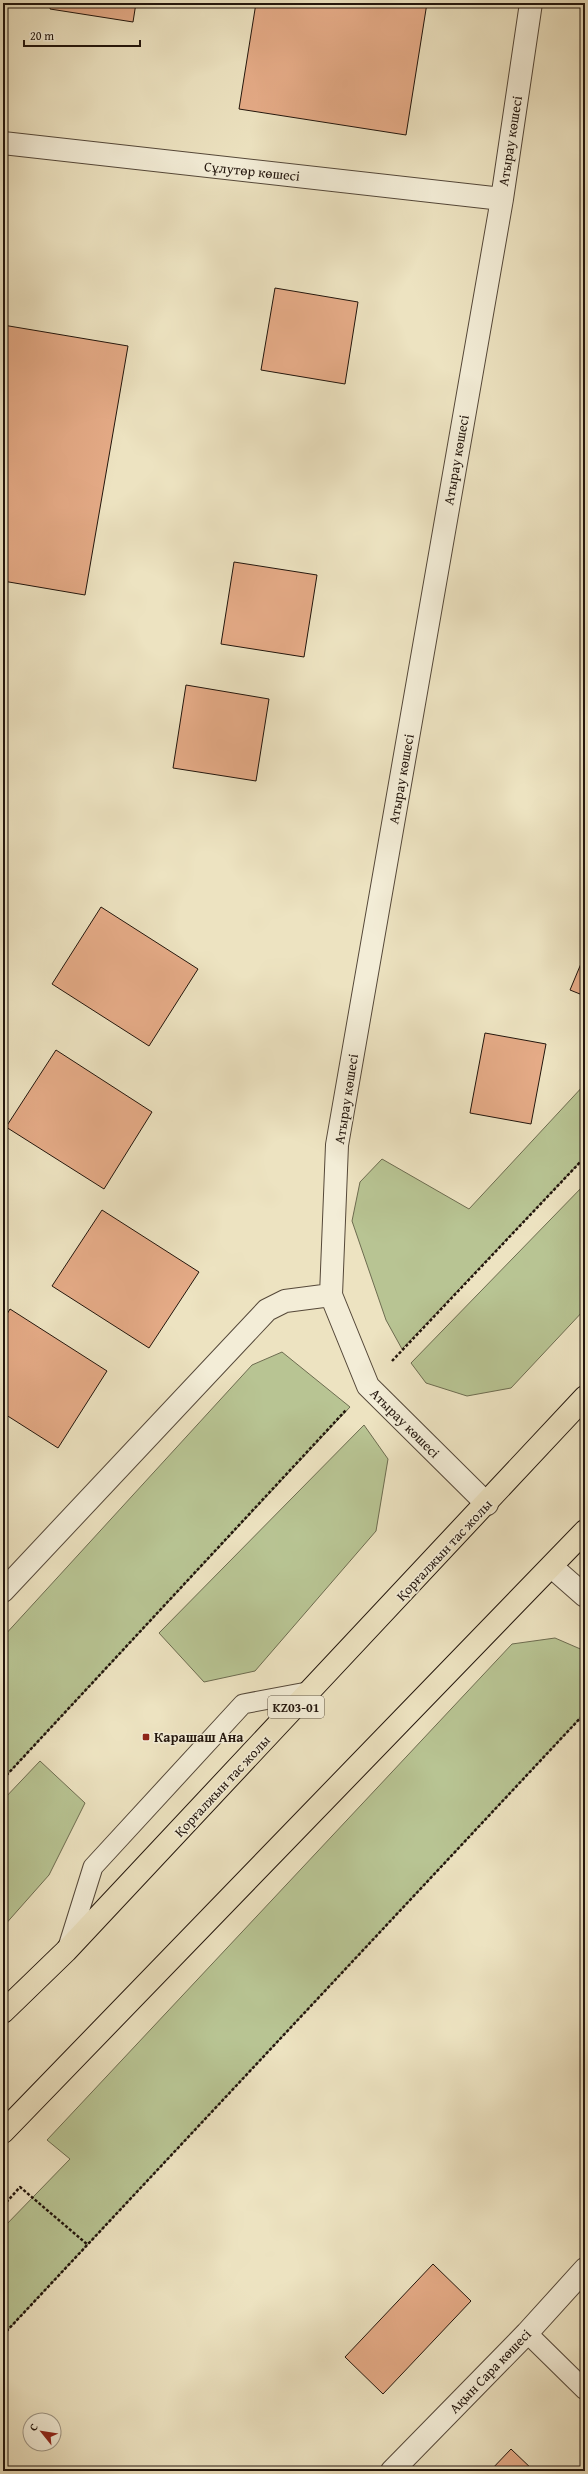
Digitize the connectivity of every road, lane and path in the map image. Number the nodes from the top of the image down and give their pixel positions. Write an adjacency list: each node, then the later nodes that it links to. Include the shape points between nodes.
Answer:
1 (531, 3): 3 (street, Атырау көшесі)
2 (3, 143): 3 (street, Сұлутөр көшесі)
3 (502, 199): 5 (street, Атырау көшесі, via 337,1145)
4 (585, 1157): 6 (path)
5 (331, 1295): 9 (street, Атырау көшесі, via 368,1386); 12 (street, via 285,1301 267,1310)
6 (390, 1363)
7 (585, 1397): 9 (main road, Қорғалжын тас жолы / KZ03-01)
8 (350, 1407): 16 (path)
9 (487, 1504): 14 (main road, Қорғалжын тас жолы / KZ03-01)
10 (585, 1531): 11 (main road)
11 (552, 1567): 13 (street); 19 (main road)
12 (3, 1591)
13 (585, 1596)
14 (312, 1691): 17 (main road, Қорғалжын тас жолы / KZ03-01); 17 (lane, via 243,1704 93,1867)
15 (585, 1713): 21 (path)
16 (3, 1779)
17 (66, 1951): 18 (main road, Қорғалжын тас жолы / KZ03-01)
18 (3, 2012)
19 (3, 2132)
20 (3, 2206): 21 (path, via 20,2187)
21 (88, 2245): 24 (path)
22 (585, 2269): 23 (street, Ақын Сара көшесі)
23 (527, 2333): 25 (lane); 26 (street, Ақын Сара көшесі)
24 (3, 2335)
25 (585, 2390)
26 (392, 2471)

